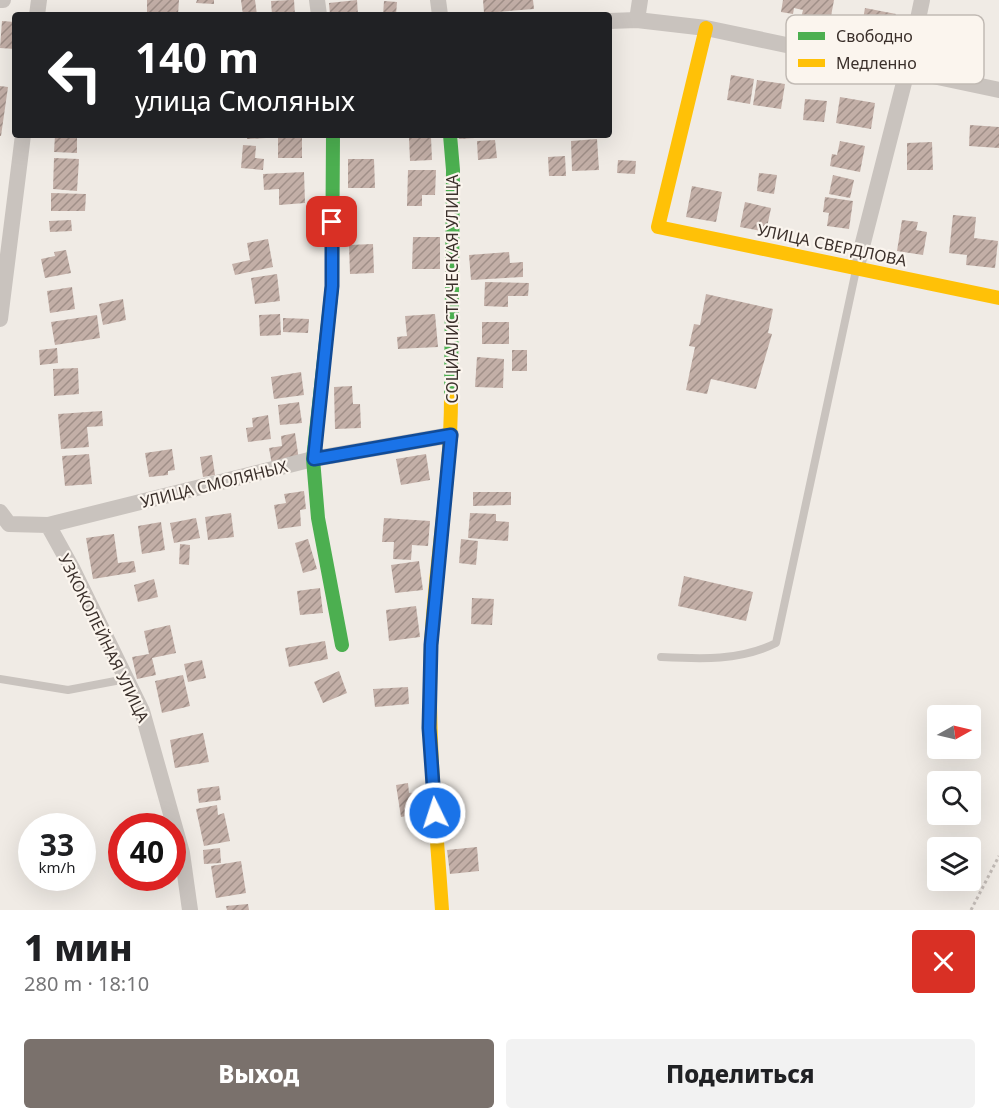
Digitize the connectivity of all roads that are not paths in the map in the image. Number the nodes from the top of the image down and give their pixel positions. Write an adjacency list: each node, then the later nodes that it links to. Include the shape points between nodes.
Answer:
1 (640, 0): 4 (street)
2 (922, 0): 3 (street)
3 (919, 15)
4 (637, 20): 5 (street); 6 (street)
5 (612, 21)
6 (706, 28): 7 (street); 14 (street, УЛИЦА СВЕРДЛОВА, via 658,227)
7 (786, 45)
8 (904, 84): 14 (street)
9 (970, 84): 10 (street)
10 (999, 90)
11 (23, 138): 16 (street)
12 (333, 138): 18 (street, via 332,286)
13 (450, 138): 17 (street, СОЦИАЛИСТИЧЕСКАЯ УЛИЦА)
14 (857, 266): 15 (street, УЛИЦА СВЕРДЛОВА); 22 (lane, via 776,643 755,653 735,656)
15 (999, 298)
16 (0, 320)
17 (451, 435): 18 (street, УЛИЦА СМОЛЯНЫХ); 26 (street, СОЦИАЛИСТИЧЕСКАЯ УЛИЦА, via 431,645 429,728)
18 (314, 459): 20 (street, УЛИЦА СМОЛЯНЫХ); 21 (street, via 318,518)
19 (0, 512): 20 (street, via 9,524)
20 (48, 525): 24 (street, УЗКОКОЛЕЙНАЯ УЛИЦА)
21 (342, 645)
22 (662, 657)
23 (0, 679): 24 (lane, via 68,690)
24 (126, 679): 25 (street, УЗКОКОЛЕЙНАЯ УЛИЦА, via 142,711 182,853)
25 (190, 910)
26 (442, 910)

